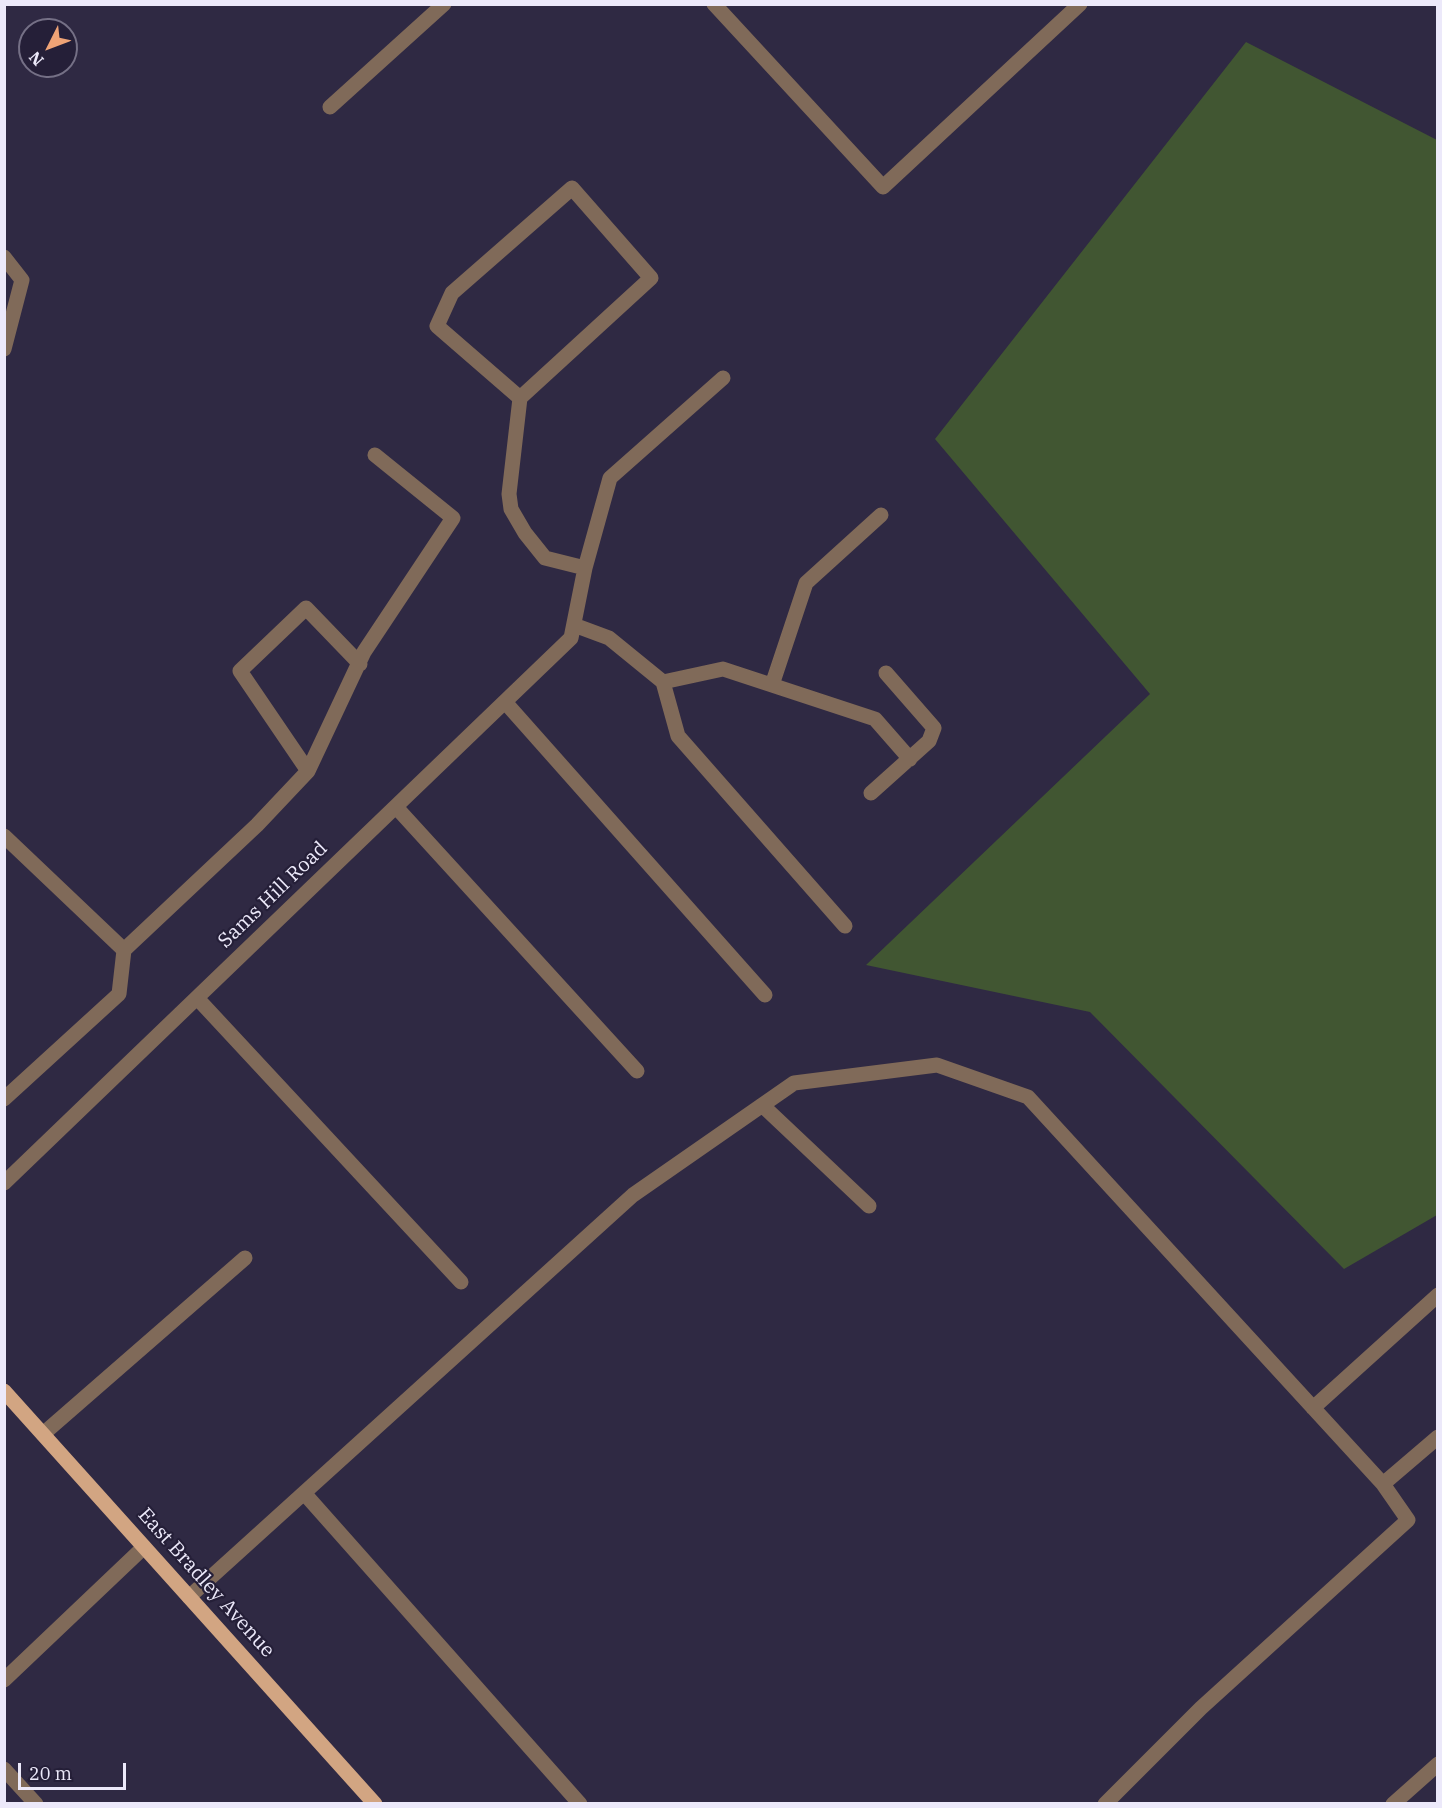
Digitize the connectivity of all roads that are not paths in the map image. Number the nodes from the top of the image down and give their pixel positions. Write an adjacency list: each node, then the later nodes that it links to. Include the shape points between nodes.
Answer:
1 (444, 4): 4 (street)
2 (714, 4): 3 (street, via 884,187)
3 (1080, 4)
4 (330, 107)
5 (4, 257): 6 (street, via 22,280)
6 (4, 349)
7 (723, 378): 11 (street, via 610,478)
8 (520, 398): 8 (street, via 651,278 572,188 452,293 437,326); 11 (street, via 509,494 512,510 545,558)
9 (375, 455): 13 (street, via 453,518 364,652)
10 (881, 515): 16 (street, via 806,583)
11 (585, 568): 12 (street)
12 (572, 632): 15 (street, via 609,638); 17 (street, Sams Hill Road)
13 (360, 664): 19 (street); 19 (street, via 306,608 240,671)
14 (886, 673): 18 (street, via 934,728 929,741)
15 (663, 682): 16 (street, via 723,669); 23 (street, via 678,736)
16 (772, 686): 18 (street, via 875,719)
17 (505, 702): 21 (street, Sams Hill Road); 25 (street)
18 (910, 759): 20 (street)
19 (308, 771): 24 (street, via 257,825)
20 (871, 793)
21 (396, 807): 26 (street, Sams Hill Road); 27 (street)
22 (4, 836): 24 (street)
23 (845, 926)
24 (124, 950): 28 (street, via 119,994)
25 (765, 995)
26 (197, 998): 30 (street, Sams Hill Road); 33 (street)
27 (638, 1071)
28 (4, 1099)
29 (762, 1105): 31 (street); 36 (street, via 794,1083 938,1065 1028,1097); 40 (street, via 633,1196)
30 (4, 1183)
31 (869, 1206)
32 (245, 1258): 37 (street)
33 (461, 1282)
34 (1437, 1295): 36 (street)
35 (4, 1391): 37 (main road, East Bradley Avenue)
36 (1312, 1408): 39 (street)
37 (43, 1434): 41 (main road, East Bradley Avenue)
38 (1437, 1437): 39 (street)
39 (1383, 1484): 49 (street, via 1408,1520 1202,1708)
40 (304, 1493): 42 (street); 48 (street)
41 (144, 1547): 42 (main road, East Bradley Avenue); 43 (street)
42 (189, 1597): 47 (main road, East Bradley Avenue)
43 (4, 1680)
44 (1437, 1764): 50 (street)
45 (4, 1769): 46 (street)
46 (36, 1803)
47 (375, 1803)
48 (580, 1803)
49 (1105, 1803)
50 (1393, 1803)

